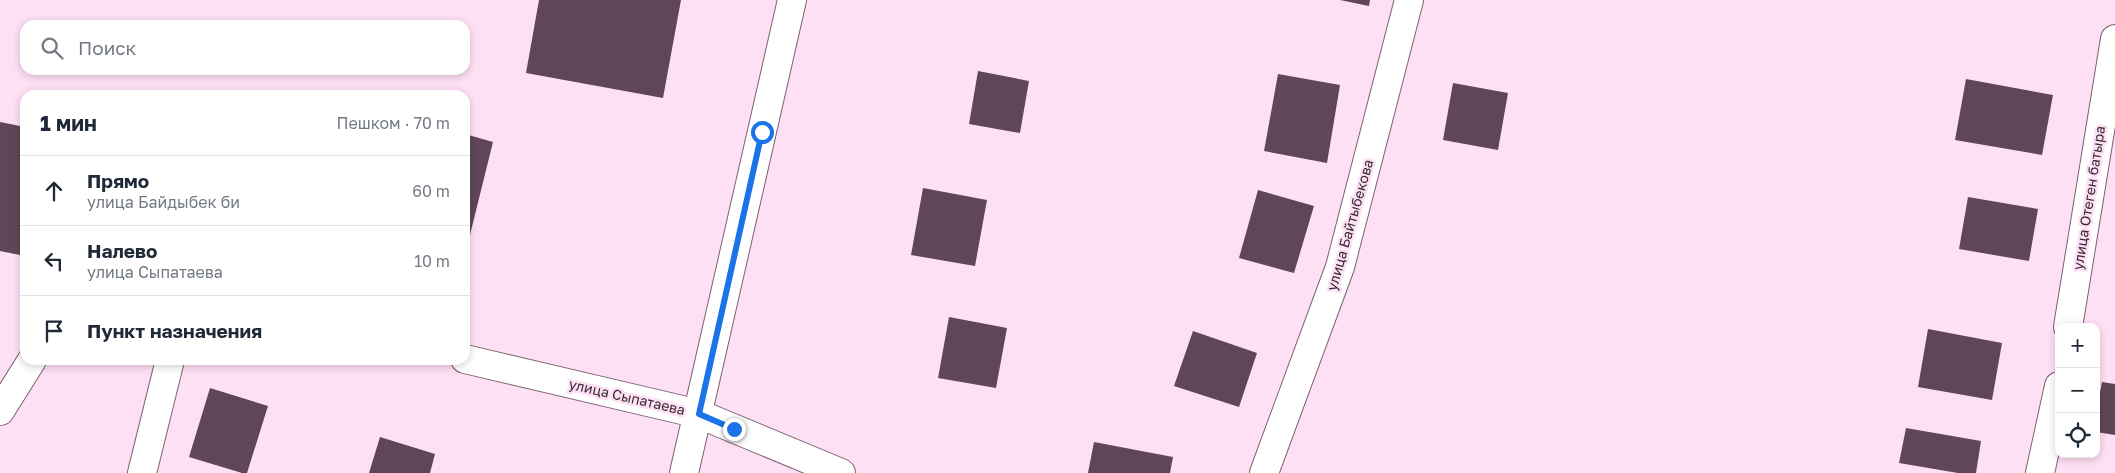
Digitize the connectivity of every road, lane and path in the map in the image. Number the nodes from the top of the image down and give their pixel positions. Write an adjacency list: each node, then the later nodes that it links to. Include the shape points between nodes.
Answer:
1 (792, 0): 10 (street)
2 (1409, 0): 14 (street, улица Байтыбекова, via 1340,267)
3 (2115, 39): 4 (street, улица Отеген батыра)
4 (2069, 323)
5 (470, 360): 10 (street, улица Сыпатаева)
6 (29, 365): 9 (street)
7 (169, 365): 11 (street)
8 (2055, 404): 15 (street)
9 (0, 411)
10 (699, 414): 12 (street); 13 (street, улица Сыпатаева)
11 (142, 473)
12 (684, 473)
13 (840, 473)
14 (1264, 473)
15 (2040, 473)

